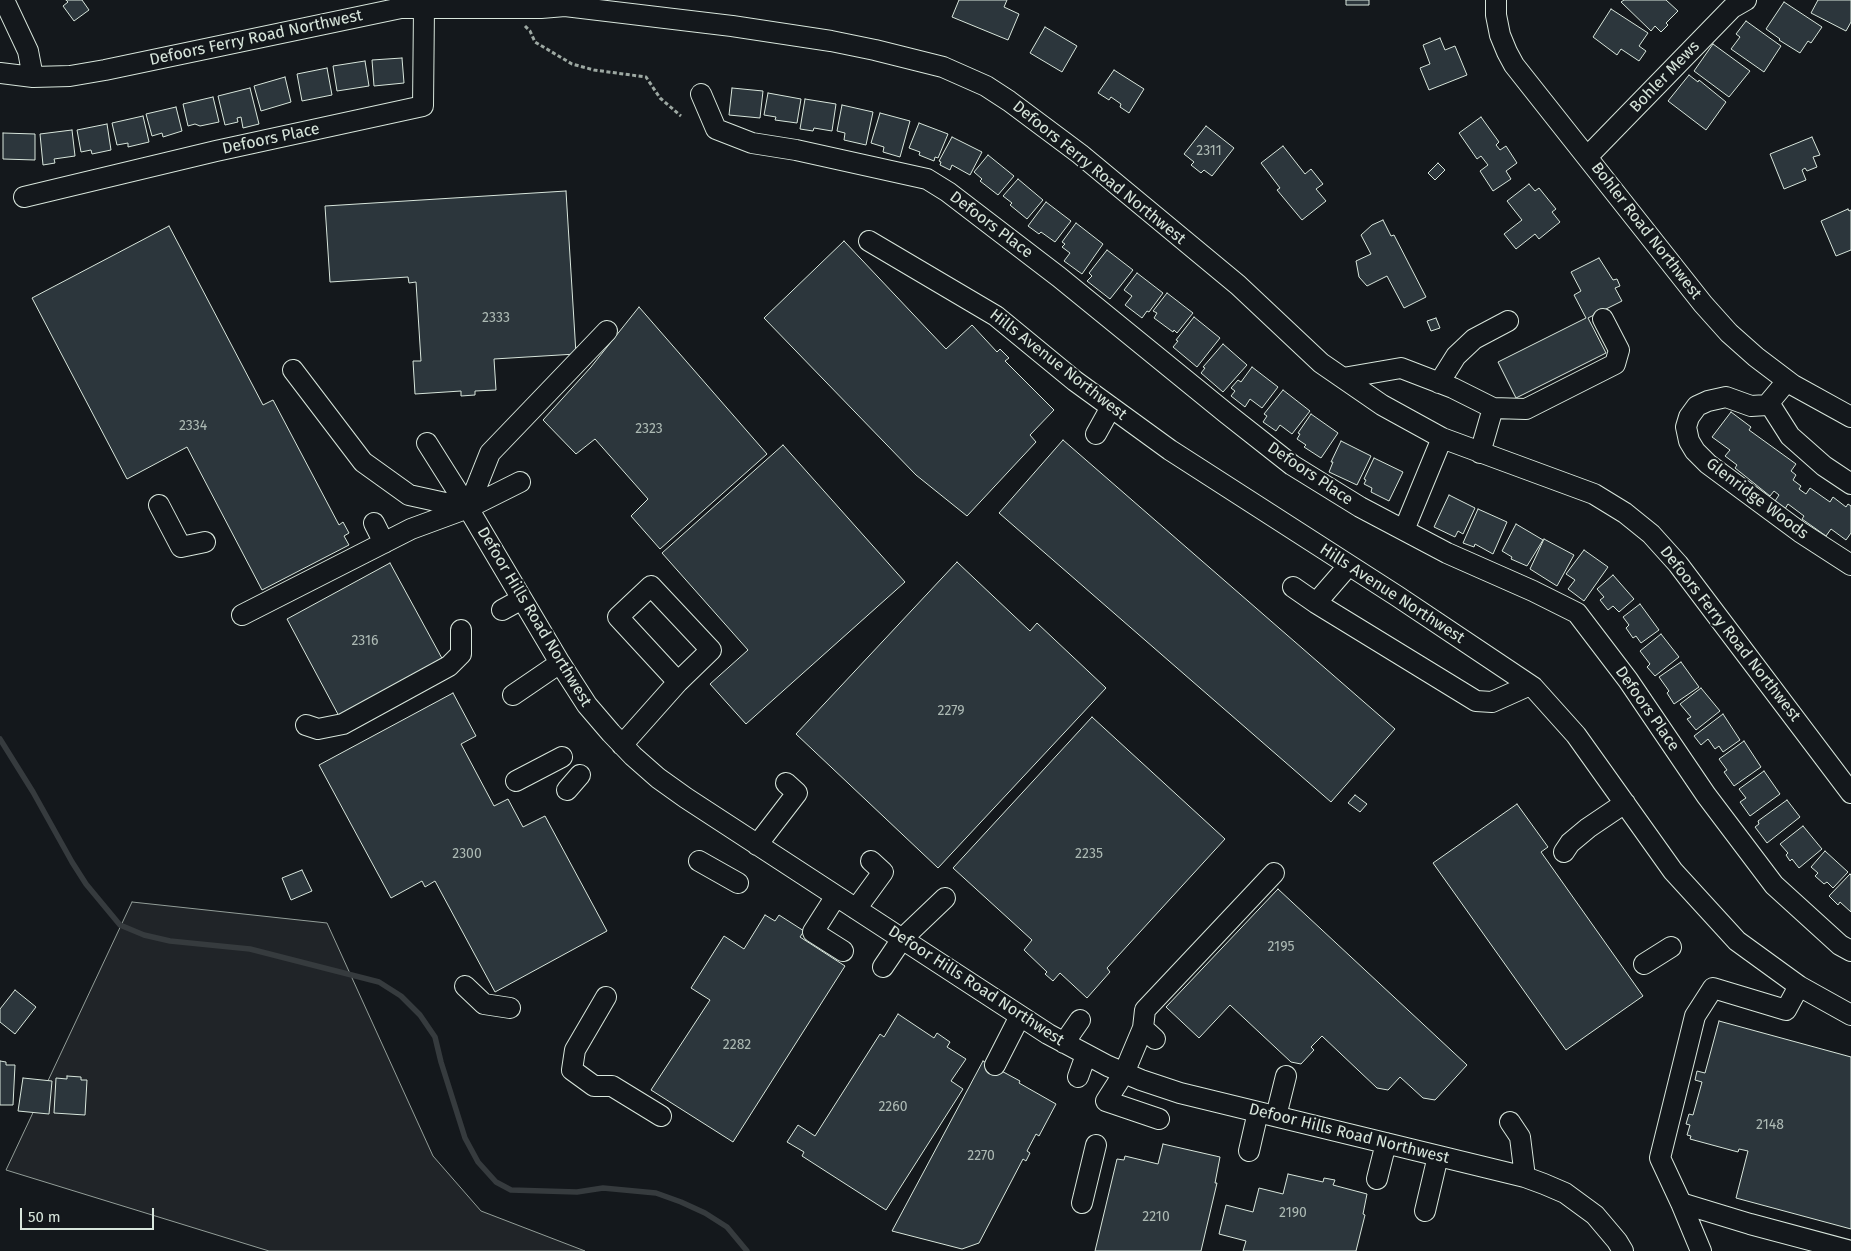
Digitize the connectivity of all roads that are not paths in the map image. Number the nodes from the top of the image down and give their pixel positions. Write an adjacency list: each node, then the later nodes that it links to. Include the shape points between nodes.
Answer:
1 (4, 0): 7 (street, via 28,51)
2 (1496, 0): 9 (street, Bohler Road Northwest, via 1496,15 1506,52)
3 (1746, 0): 9 (street, Bohler Mews, via 1732,8)
4 (541, 4): 5 (street, Defoors Ferry Road Northwest, via 511,8); 16 (street, Defoors Ferry Road Northwest, via 831,41 943,67 986,86 1080,154 1238,285 1322,363)
5 (424, 8): 7 (street, Defoors Ferry Road Northwest, via 400,8 105,70 70,76); 10 (street, Defoors Place, via 422,106)
6 (0, 73): 7 (street, Defoors Ferry Road Northwest)
7 (33, 76)
8 (701, 94): 32 (street, Defoors Place, via 716,129 752,143 902,173 927,180 948,192 1292,465)
9 (1586, 157): 17 (street, Bohler Road Northwest, via 1729,333)
10 (24, 197)
11 (869, 241): 20 (street, Hills Avenue Northwest, via 996,316 1075,382)
12 (1603, 319): 21 (street, via 1619,350 1615,364 1526,409)
13 (1508, 320): 18 (street, via 1474,339 1456,356)
14 (607, 331): 30 (street, via 490,453)
15 (293, 370): 30 (street, via 362,462 409,495)
16 (1343, 378): 18 (street, via 1400,368); 24 (street, Defoors Ferry Road Northwest, via 1382,405)
17 (1787, 381): 19 (street); 22 (street, Bohler Road Northwest)
18 (1439, 383): 21 (street)
19 (1769, 403): 28 (street, via 1790,436 1824,466); 36 (street, Glenridge Woods, via 1758,407 1726,397 1697,406 1686,427 1689,441 1708,464)
20 (1110, 406): 23 (street); 35 (street, Hills Avenue Northwest, via 1170,450)
21 (1493, 408): 26 (street)
22 (1851, 417)
23 (1096, 434)
24 (1442, 438): 26 (street, Defoors Ferry Road Northwest); 32 (street)
25 (427, 443): 30 (street, Defoor Hills Road Northwest)
26 (1480, 453): 52 (street, Defoors Ferry Road Northwest, via 1594,494 1651,534 1678,564)
27 (520, 482): 30 (street)
28 (1851, 484)
29 (159, 504): 33 (street, via 181,547)
30 (468, 508): 34 (street, via 411,529); 38 (street, Defoor Hills Road Northwest)
31 (374, 523): 34 (street)
32 (1404, 530): 66 (street, Defoors Place, via 1577,613 1774,885 1840,945)
33 (205, 542)
34 (384, 543): 41 (street)
35 (1349, 565): 39 (street); 45 (street, Hills Avenue Northwest)
36 (1851, 565)
37 (1293, 587): 39 (street)
38 (522, 599): 40 (street); 43 (street, Defoor Hills Road Northwest, via 543,617)
39 (1316, 603): 45 (street, via 1476,701 1492,702)
40 (502, 610)
41 (242, 615)
42 (461, 630): 47 (street, via 461,654 449,666 343,724 318,729)
43 (560, 663): 46 (street); 48 (street, Defoor Hills Road Northwest, via 587,705)
44 (678, 682): 44 (street, via 711,650 651,586 618,617); 48 (street)
45 (1530, 685): 53 (street, Hills Avenue Northwest, via 1576,735)
46 (513, 695)
47 (306, 725)
48 (622, 745): 54 (street, Defoor Hills Road Northwest, via 658,778)
49 (562, 757): 50 (street)
50 (516, 781)
51 (786, 783): 54 (street, via 797,793)
52 (1851, 793)
53 (1625, 803): 55 (street, via 1588,828); 70 (street, Hills Avenue Northwest, via 1673,871 1737,940)
54 (757, 844): 60 (street, Defoor Hills Road Northwest)
55 (1564, 852)
56 (871, 861): 62 (street, via 883,872)
57 (699, 862): 59 (street)
58 (1274, 873): 79 (street, via 1145,1010 1149,1033)
59 (738, 883)
60 (836, 896): 62 (street, Defoor Hills Road Northwest); 65 (street, via 813,932)
61 (945, 898): 63 (street)
62 (856, 909): 63 (street, Defoor Hills Road Northwest)
63 (902, 939): 68 (street); 74 (street, Defoor Hills Road Northwest)
64 (1671, 947): 67 (street)
65 (843, 951)
66 (1851, 951)
67 (1644, 964)
68 (883, 967)
69 (465, 986): 72 (street, via 484,1004)
70 (1799, 986): 73 (street, Hills Avenue Northwest); 92 (street, via 1786,1010 1713,988 1696,1016 1660,1158)
71 (606, 997): 83 (street, via 575,1050 572,1070 594,1086 612,1086)
72 (510, 1008)
73 (1851, 1015)
74 (1020, 1016): 76 (street, Defoor Hills Road Northwest); 78 (street)
75 (1080, 1020): 76 (street)
76 (1064, 1042): 77 (street, Defoor Hills Road Northwest)
77 (1086, 1055): 79 (street, Defoor Hills Road Northwest); 81 (street)
78 (995, 1064)
79 (1124, 1073): 82 (street, Defoor Hills Road Northwest, via 1180,1093); 84 (street, via 1106,1101)
80 (1286, 1076): 82 (street)
81 (1078, 1077)
82 (1267, 1114): 86 (street, Defoor Hills Road Northwest); 88 (street)
83 (660, 1116)
84 (1160, 1119)
85 (1510, 1122): 90 (street, via 1520,1137)
86 (1386, 1143): 89 (street, Defoor Hills Road Northwest); 91 (street)
87 (1096, 1145): 93 (street)
88 (1249, 1151)
89 (1438, 1156): 90 (street, Defoor Hills Road Northwest); 94 (street)
90 (1525, 1177): 95 (street, Defoor Hills Road Northwest, via 1565,1194 1595,1216)
91 (1377, 1179)
92 (1681, 1203): 96 (street); 97 (street)
93 (1082, 1204)
94 (1425, 1211)
95 (1623, 1251)
96 (1702, 1251)
97 (1851, 1251)

